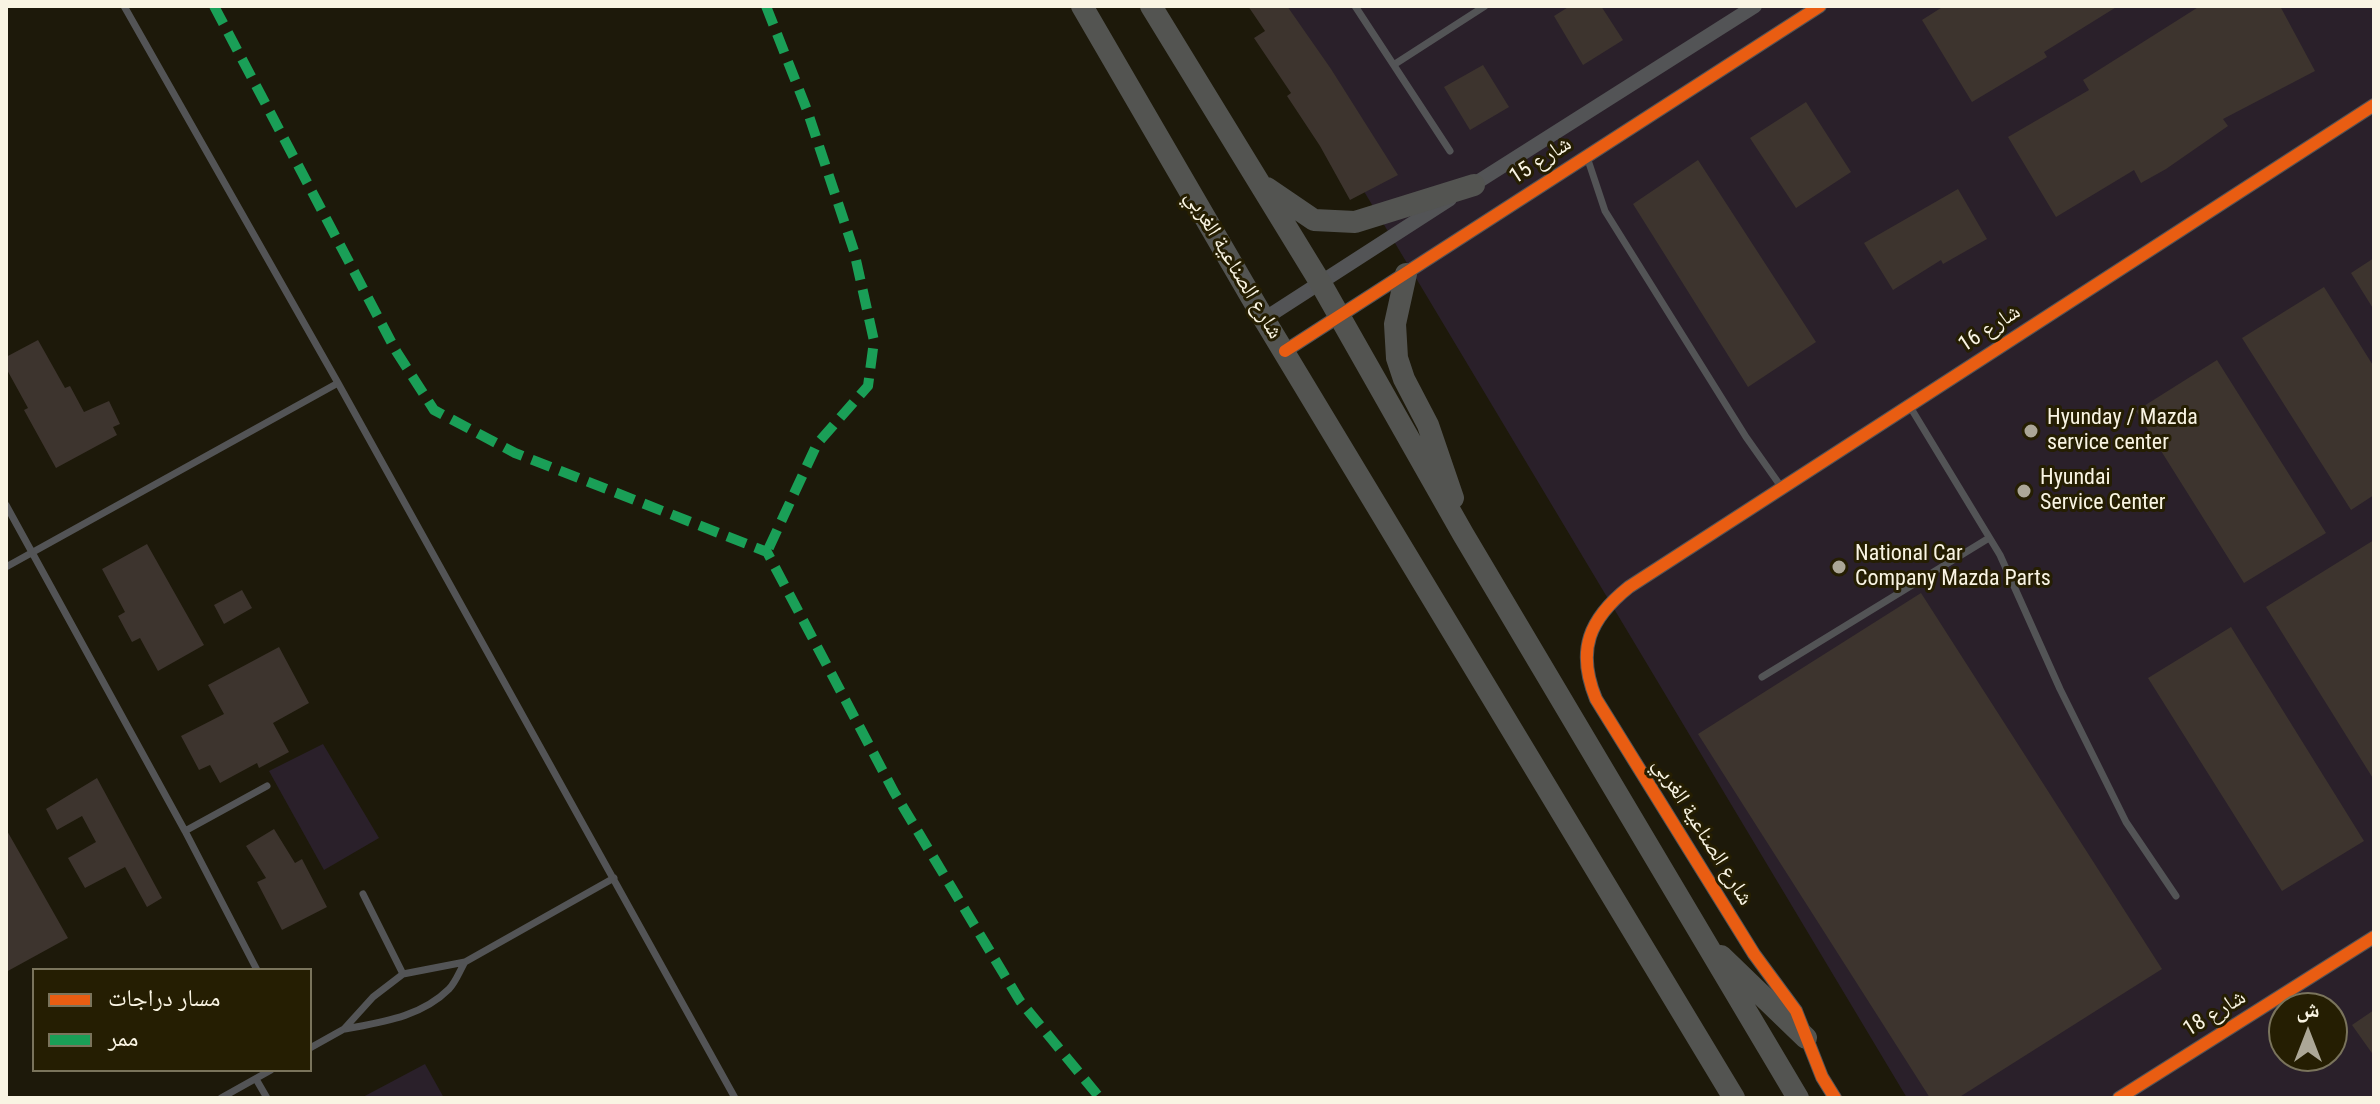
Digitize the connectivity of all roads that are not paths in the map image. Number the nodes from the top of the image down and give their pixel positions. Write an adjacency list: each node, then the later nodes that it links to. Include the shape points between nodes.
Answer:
1 (124, 6): 19 (lane)
2 (1082, 6): 17 (main road, شارع الصناعية الغربي)
3 (1151, 6): 12 (main road)
4 (1355, 6): 8 (lane)
5 (1485, 6): 8 (lane)
6 (1755, 6): 13 (street, شارع 15)
7 (1820, 6): 11 (street, شارع 15)
8 (1395, 64): 10 (lane)
9 (2374, 105): 20 (street, شارع 16)
10 (1450, 151)
11 (1586, 155): 14 (street, شارع 15); 21 (lane, via 1605,211)
12 (1255, 179): 13 (main road, via 1314,220 1334,222 1364,220); 15 (main road)
13 (1474, 185): 15 (street, شارع 15)
14 (1406, 274): 16 (street, شارع 15); 23 (main road, via 1395,324 1397,358 1437,448)
15 (1320, 282): 16 (main road); 17 (street, شارع 15)
16 (1340, 315): 18 (street, شارع 15); 23 (main road)
17 (1264, 319): 18 (main road, شارع الصناعية الغربي)
18 (1285, 351): 47 (main road, شارع الصناعية الغربي)
19 (338, 383): 25 (lane); 31 (lane)
20 (1909, 405): 21 (street, شارع 16); 24 (lane)
21 (1782, 488): 27 (street, شارع 16)
22 (6, 505): 25 (lane)
23 (1463, 534): 35 (main road)
24 (1989, 538): 28 (lane); 33 (lane, via 2126,822)
25 (31, 552): 26 (lane); 30 (lane)
26 (6, 567)
27 (1629, 587): 40 (street, شارع الصناعية الغربي, via 1595,622 1586,658 1588,679 1754,954 1796,1011)
28 (1762, 677)
29 (267, 786): 30 (lane)
30 (185, 831): 37 (lane)
31 (614, 878): 36 (lane); 46 (lane)
32 (363, 894): 38 (lane)
33 (2176, 896)
34 (2374, 937): 50 (street, شارع 18)
35 (1706, 943): 40 (main road); 48 (main road)
36 (465, 962): 38 (lane); 39 (lane, via 451,987 423,1009)
37 (256, 968)
38 (403, 974): 39 (lane)
39 (344, 1029): 41 (lane)
40 (1806, 1038): 49 (street, شارع الصناعية الغربي)
41 (312, 1047)
42 (268, 1072): 43 (lane)
43 (256, 1079): 44 (lane); 45 (lane)
44 (221, 1098)
45 (267, 1098)
46 (735, 1098)
47 (1734, 1098)
48 (1798, 1098)
49 (1835, 1098)
50 (2119, 1098)

